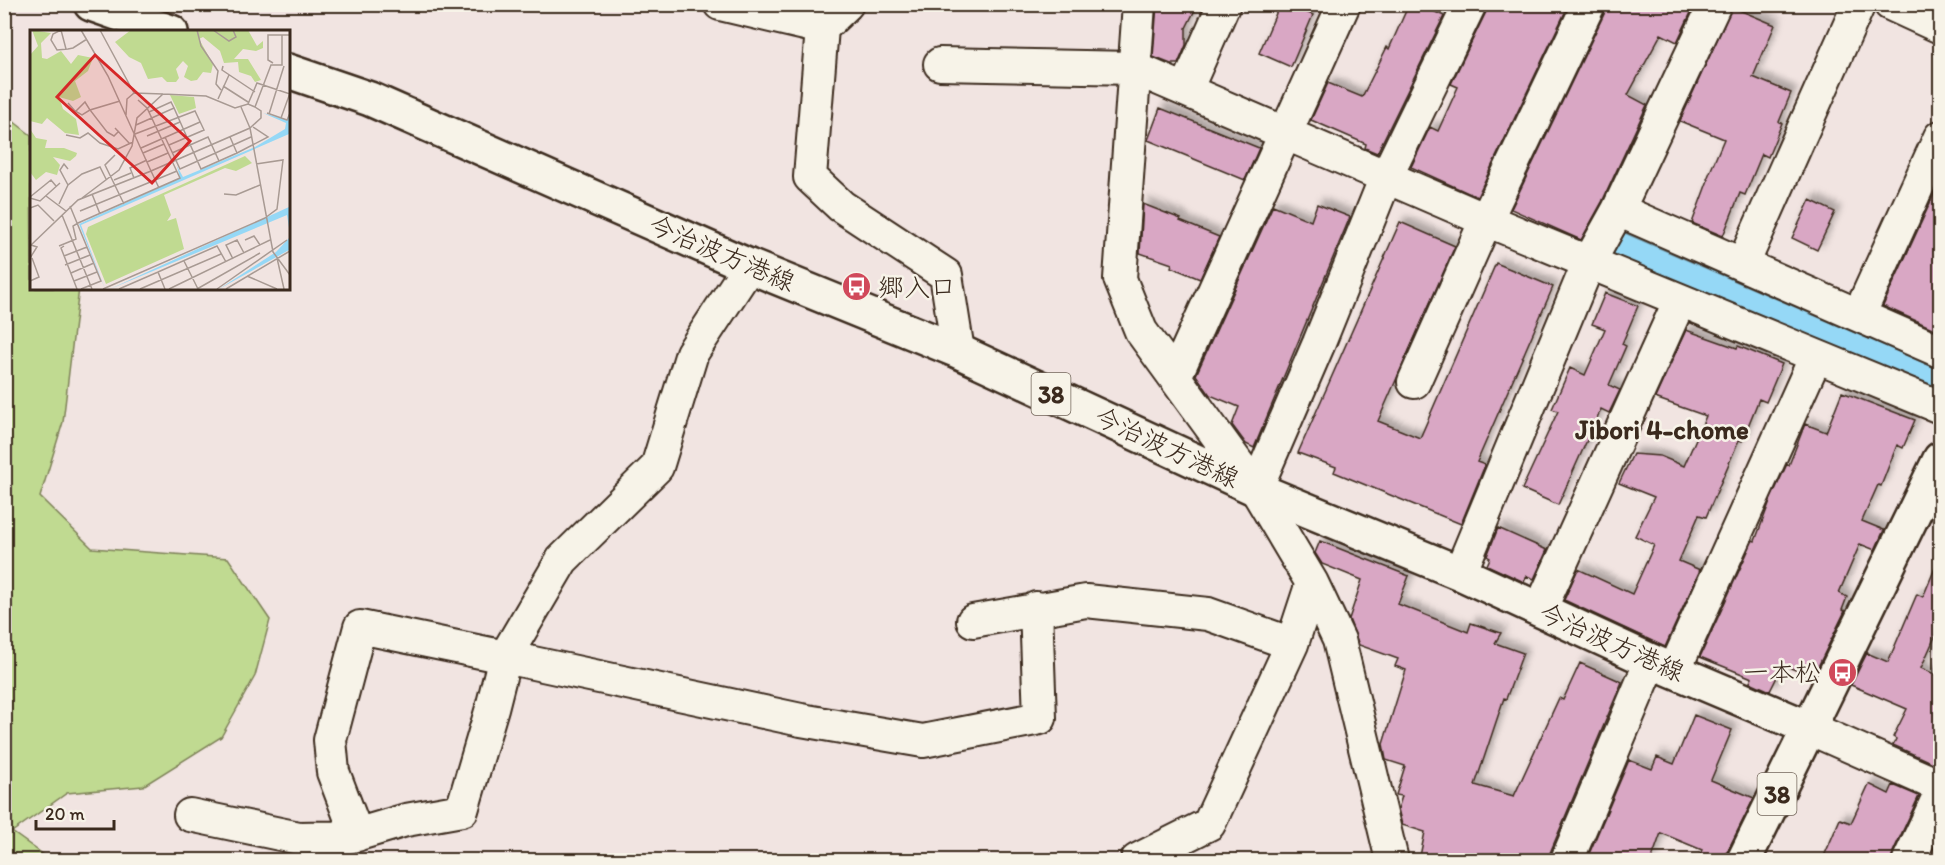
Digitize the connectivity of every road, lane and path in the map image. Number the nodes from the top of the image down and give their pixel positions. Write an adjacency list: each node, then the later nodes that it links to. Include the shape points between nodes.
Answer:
1 (91, 4): 14 (main road)
2 (720, 4): 13 (street)
3 (847, 4): 13 (street)
4 (1139, 4): 16 (street)
5 (1224, 4): 18 (street)
6 (1344, 4): 19 (street)
7 (1470, 4): 21 (street)
8 (1589, 4): 23 (street)
9 (1715, 4): 22 (street)
10 (1859, 4): 25 (street)
11 (1890, 4): 12 (street)
12 (1941, 27)
13 (822, 28): 29 (street, via 810,177 841,206 946,275)
14 (165, 30)
15 (940, 64): 16 (street)
16 (1134, 68): 18 (street); 32 (street, via 1120,279 1141,331)
17 (290, 72): 26 (main road, 今治波方港線 / 38, via 369,99)
18 (1186, 90): 19 (street)
19 (1285, 133): 21 (street); 32 (street)
20 (1941, 137): 28 (street)
21 (1386, 177): 23 (street); 36 (street)
22 (1618, 210): 24 (street); 25 (street)
23 (1486, 220): 24 (street); 33 (street)
24 (1590, 262): 27 (street); 37 (street)
25 (1743, 264): 28 (street)
26 (749, 266): 29 (main road, 今治波方港線 / 38); 43 (street, via 692,353 657,468 562,560)
27 (1680, 300): 31 (street); 40 (street)
28 (1859, 315): 30 (street)
29 (958, 351): 36 (main road, 今治波方港線 / 38)
30 (1941, 351)
31 (1816, 356): 34 (street); 44 (street)
32 (1175, 377): 36 (street)
33 (1414, 382)
34 (1941, 407)
35 (1941, 459): 45 (main road)
36 (1256, 489): 37 (main road, 今治波方港線 / 38); 38 (street)
37 (1460, 573): 40 (main road, 今治波方港線 / 38)
38 (1312, 583): 42 (street); 51 (street, via 1340,640)
39 (1036, 608): 41 (street); 42 (street, via 1086,601 1208,614); 43 (street, via 1040,718 923,741 801,720)
40 (1540, 610): 44 (main road, 今治波方港線 / 38)
41 (974, 621)
42 (1292, 644): 50 (street, via 1209,824)
43 (505, 657): 49 (street, via 462,810); 49 (street, via 360,627 330,740 333,772)
44 (1663, 666): 45 (main road, 今治波方港線 / 38); 52 (street)
45 (1809, 728): 46 (street); 53 (main road, 38)
46 (1941, 786)
47 (1941, 794): 54 (street)
48 (190, 815): 49 (street, via 299,838)
49 (357, 834)
50 (1137, 861)
51 (1392, 861)
52 (1567, 861)
53 (1744, 861)
54 (1909, 861)

